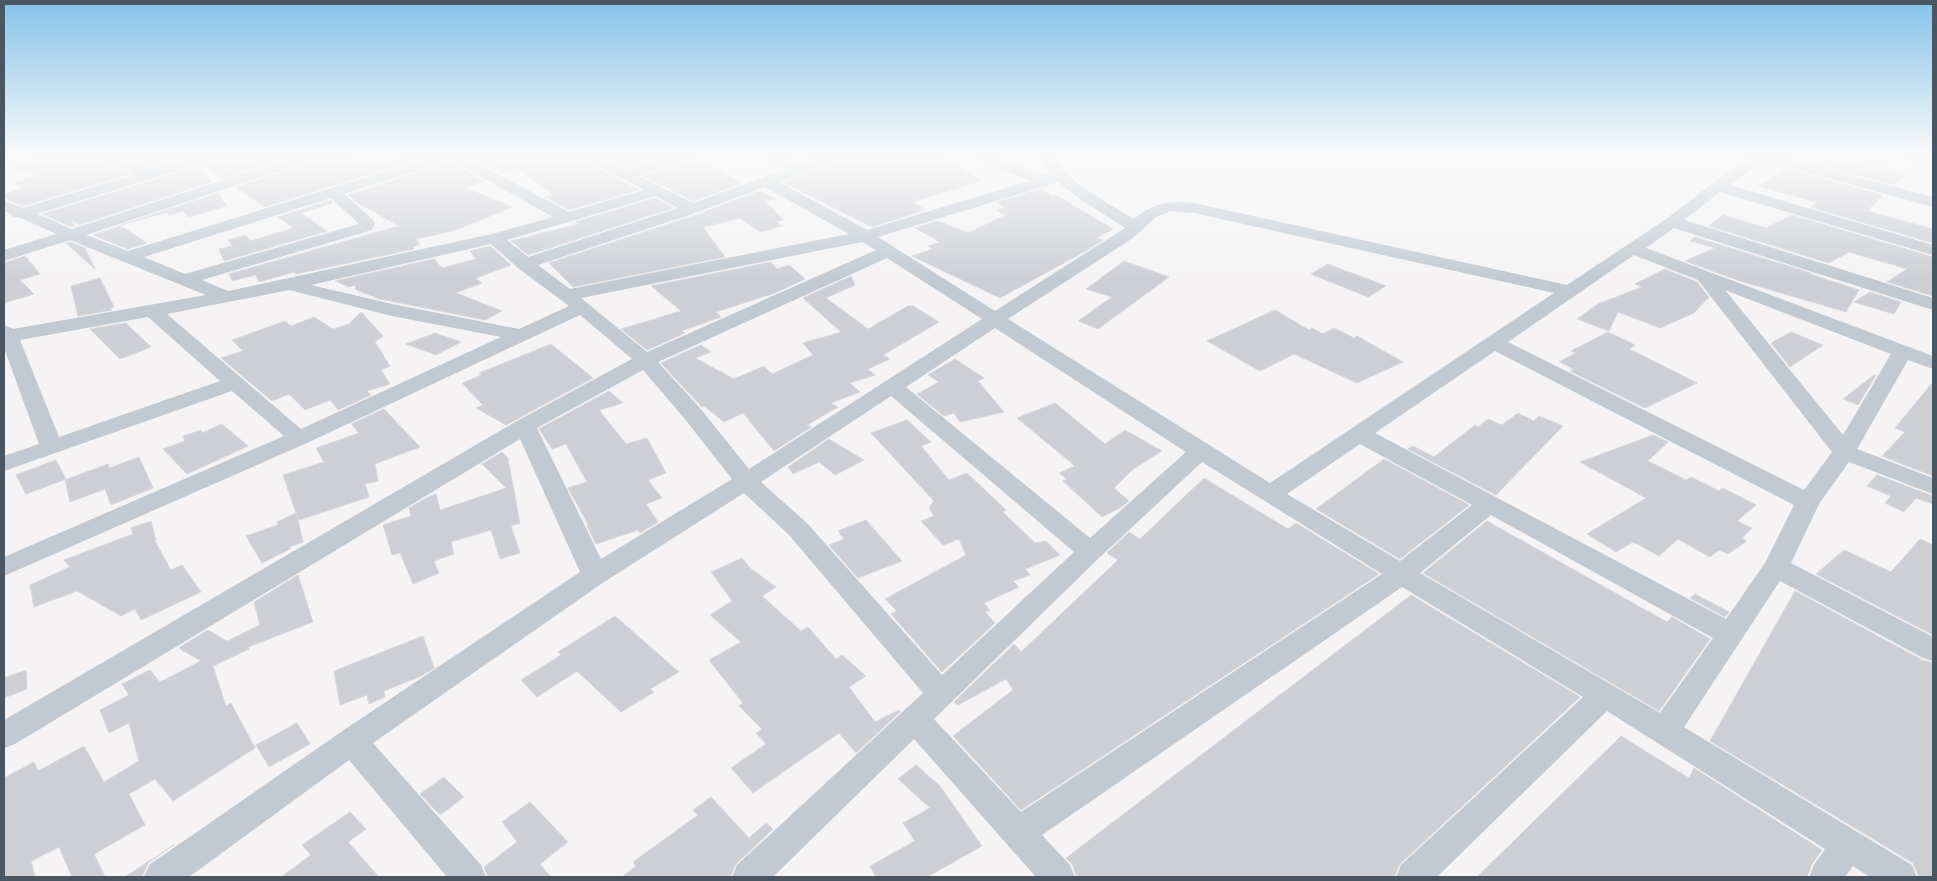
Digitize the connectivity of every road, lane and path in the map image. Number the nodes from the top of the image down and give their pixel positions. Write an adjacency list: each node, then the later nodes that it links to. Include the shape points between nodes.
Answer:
1 (72, 198): 18 (street)
2 (181, 198): 23 (street)
3 (314, 198): 30 (street)
4 (339, 198): 33 (street, via 367,224 366,227)
5 (531, 198): 19 (street)
6 (633, 198): 19 (street)
7 (672, 198): 17 (street)
8 (719, 198): 17 (street)
9 (797, 198): 24 (street)
10 (988, 198): 24 (street)
11 (1091, 198): 22 (street)
12 (1703, 198): 21 (street)
13 (1759, 198): 27 (street)
14 (1918, 198): 15 (street)
15 (1933, 202)
16 (4, 204): 18 (street)
17 (692, 208): 31 (street)
18 (24, 213): 20 (street); 23 (street)
19 (567, 218): 25 (street)
20 (4, 219)
21 (1672, 222): 26 (street); 38 (street)
22 (1136, 227): 35 (street, via 1159,207 1183,206); 40 (street)
23 (70, 234): 29 (street); 30 (street)
24 (865, 236): 28 (street); 37 (street)
25 (495, 238): 31 (street); 34 (street)
26 (1631, 248): 32 (street); 35 (street)
27 (1933, 250)
28 (888, 251): 40 (street); 45 (street)
29 (4, 256)
30 (127, 257): 33 (street)
31 (524, 264): 37 (street)
32 (1705, 277): 44 (street); 54 (street)
33 (184, 280): 36 (street)
34 (290, 284): 36 (street); 42 (street, via 392,310)
35 (1569, 291): 43 (street)
36 (227, 297): 39 (street)
37 (575, 301): 42 (street); 45 (street)
38 (1933, 304)
39 (152, 311): 41 (street); 47 (street)
40 (995, 320): 48 (street); 53 (street)
41 (6, 335): 52 (street)
42 (521, 335): 51 (street)
43 (1492, 342): 50 (street); 59 (street)
44 (1903, 351): 46 (street); 54 (street)
45 (646, 360): 49 (street); 56 (street)
46 (1933, 363)
47 (236, 382): 51 (street); 52 (street)
48 (892, 386): 56 (street); 61 (street)
49 (525, 426): 65 (street); 72 (street)
50 (1359, 434): 58 (street); 60 (street)
51 (299, 438): 62 (street)
52 (52, 447): 55 (street)
53 (1200, 451): 58 (street); 61 (street)
54 (1844, 452): 57 (street); 59 (street)
55 (4, 464)
56 (746, 481): 65 (street); 68 (street, via 798,530)
57 (1933, 486)
58 (1270, 494): 64 (street)
59 (1808, 502): 63 (street)
60 (1488, 504): 64 (street); 66 (street)
61 (1090, 552): 68 (street)
62 (4, 567)
63 (1776, 567): 66 (street); 67 (street)
64 (1400, 574): 69 (street); 74 (street)
65 (595, 575): 73 (street)
66 (1730, 634): 71 (street)
67 (1933, 650)
68 (941, 694): 70 (street)
69 (1605, 696): 71 (street); 80 (street)
70 (915, 719): 74 (street); 76 (street)
71 (1664, 731): 75 (street)
72 (4, 735)
73 (352, 741): 77 (street); 78 (street)
74 (1018, 834): 79 (street)
75 (1847, 845): 81 (street); 82 (street)
76 (759, 874)
77 (161, 877)
78 (469, 877)
79 (1058, 877)
80 (1413, 877)
81 (1826, 877)
82 (1900, 877)

